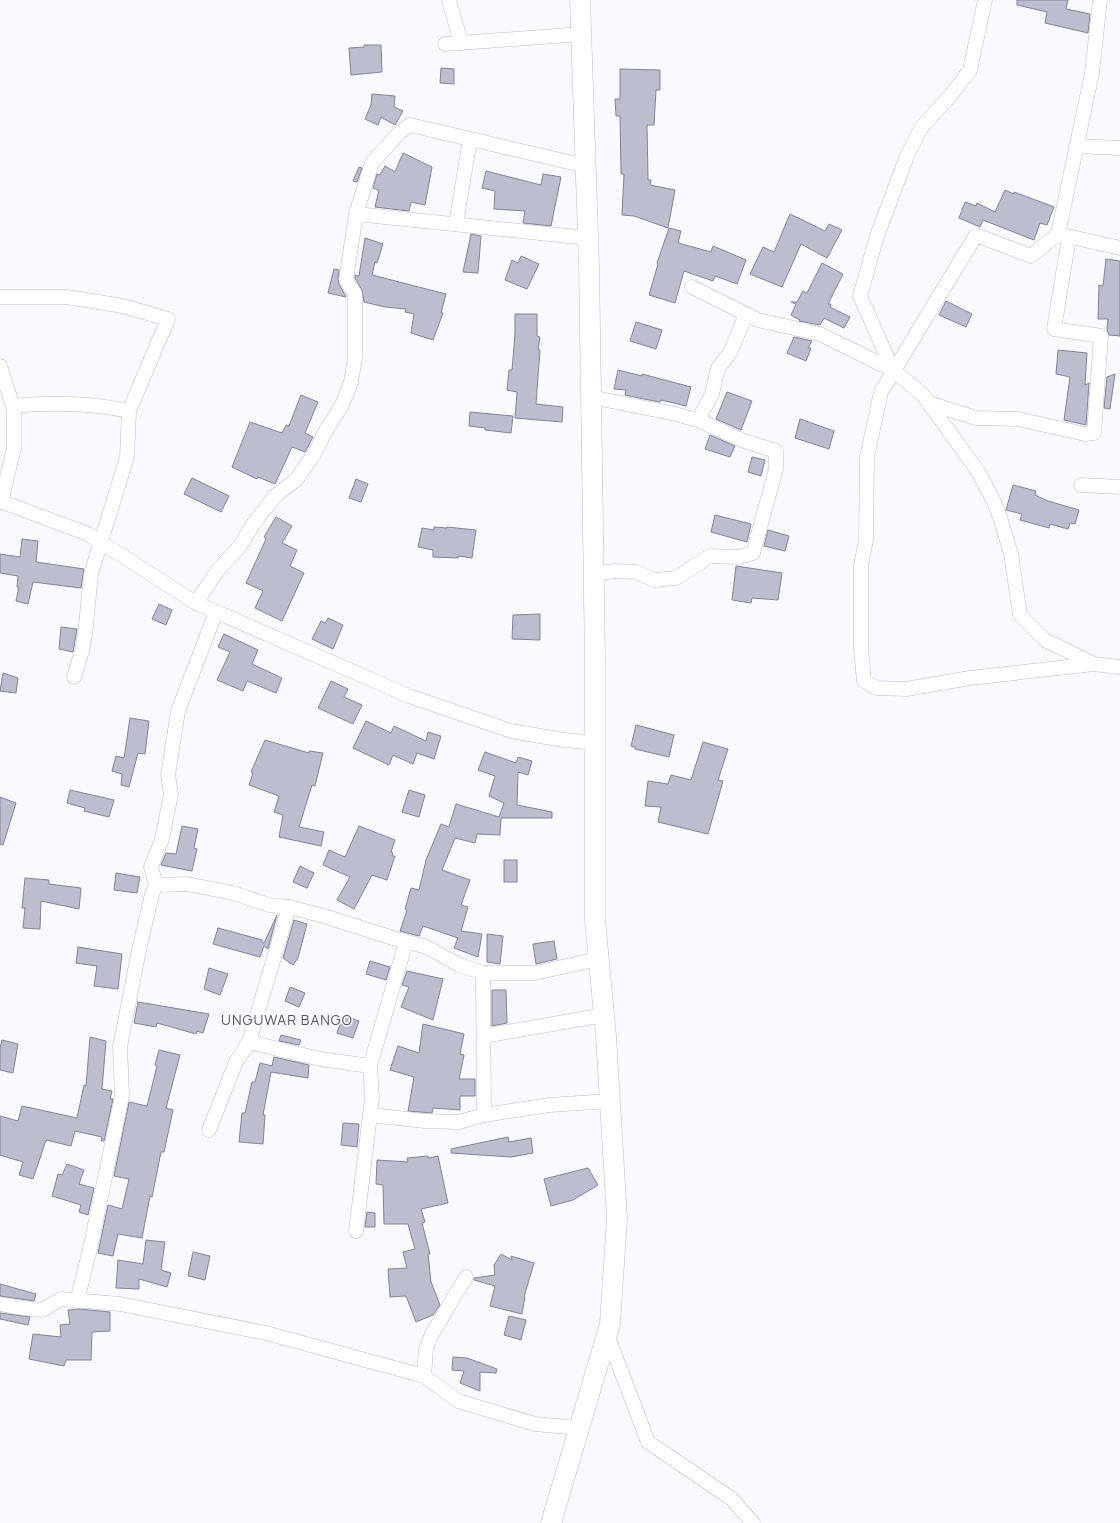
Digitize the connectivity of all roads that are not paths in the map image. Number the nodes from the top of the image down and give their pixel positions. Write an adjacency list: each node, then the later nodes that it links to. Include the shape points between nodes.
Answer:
1 (449, 0): 6 (street)
2 (580, 0): 5 (main road)
3 (985, 0): 21 (street, via 970,70 921,128 907,156 877,236 860,296)
4 (1100, 0): 9 (street, via 1092,73)
5 (582, 34): 6 (street); 11 (main road)
6 (461, 43): 7 (street)
7 (445, 44)
8 (470, 139): 11 (street); 12 (street, via 410,125 400,132 372,163); 13 (street)
9 (1076, 146): 10 (street); 14 (street)
10 (1120, 148)
11 (586, 166): 15 (main road)
12 (356, 214): 13 (street); 32 (street, via 346,280 355,294 355,358 351,382 342,405 315,453 296,480 275,496)
13 (456, 224): 15 (street)
14 (1063, 236): 16 (street); 21 (street, via 1031,256 976,235); 23 (street, via 1054,329 1102,336 1094,433 1085,434 1018,420 976,418)
15 (588, 238): 22 (main road)
16 (1120, 248)
17 (692, 287): 19 (street)
18 (0, 297): 25 (street, via 67,297 123,306 168,320)
19 (746, 314): 21 (street, via 758,320 820,334); 26 (street, via 730,353 718,368 712,394)
20 (0, 366): 24 (street)
21 (893, 370): 23 (street); 34 (street, via 881,392 867,457 867,527 861,565 861,648 864,681 877,688 906,689 970,678)
22 (591, 397): 26 (street); 31 (main road)
23 (929, 403): 34 (street, via 978,473 1000,517 1011,554 1020,615 1045,640)
24 (13, 406): 25 (street, via 46,403 107,406); 29 (street, via 14,448)
25 (129, 411): 30 (street, via 127,457)
26 (698, 420): 31 (street, via 744,441 776,451 776,469 753,553 739,557 710,556 676,578 654,580 636,572 614,571)
27 (1081, 485): 28 (street)
28 (1120, 487)
29 (1, 501): 30 (street, via 88,534)
30 (101, 542): 32 (street); 36 (street, via 91,574 85,635)
31 (594, 574): 37 (main road)
32 (196, 603): 33 (street)
33 (216, 612): 37 (street, via 409,696 511,731); 38 (street, via 178,711 168,775 171,794 162,839 151,867)
34 (1094, 664): 35 (street)
35 (1120, 668)
36 (74, 677)
37 (596, 743): 41 (main road, via 595,920)
38 (156, 885): 39 (street, via 187,884 233,893 269,905); 53 (street, via 139,950 120,1047 122,1096)
39 (290, 907): 40 (street); 45 (street)
40 (406, 942): 42 (street, via 427,947 459,965); 46 (street)
41 (598, 959): 42 (street, via 535,973); 43 (main road)
42 (483, 973): 44 (street)
43 (604, 1015): 44 (street); 47 (main road)
44 (484, 1036): 49 (street)
45 (249, 1042): 46 (street, via 320,1059); 50 (street, via 236,1062)
46 (370, 1066): 48 (street)
47 (610, 1101): 49 (street, via 549,1105); 55 (main road, via 617,1218 610,1324)
48 (370, 1115): 49 (street, via 459,1122); 51 (street)
49 (484, 1115)
50 (209, 1130)
51 (356, 1231)
52 (466, 1277): 56 (street, via 432,1334 426,1349)
53 (77, 1301): 54 (street, via 61,1299 42,1310); 56 (street, via 120,1304 266,1334)
54 (0, 1304)
55 (607, 1334): 57 (main road); 59 (street, via 648,1442 732,1499)
56 (424, 1376): 57 (street, via 458,1401 535,1424)
57 (579, 1428): 58 (main road)
58 (551, 1523)
59 (753, 1523)

